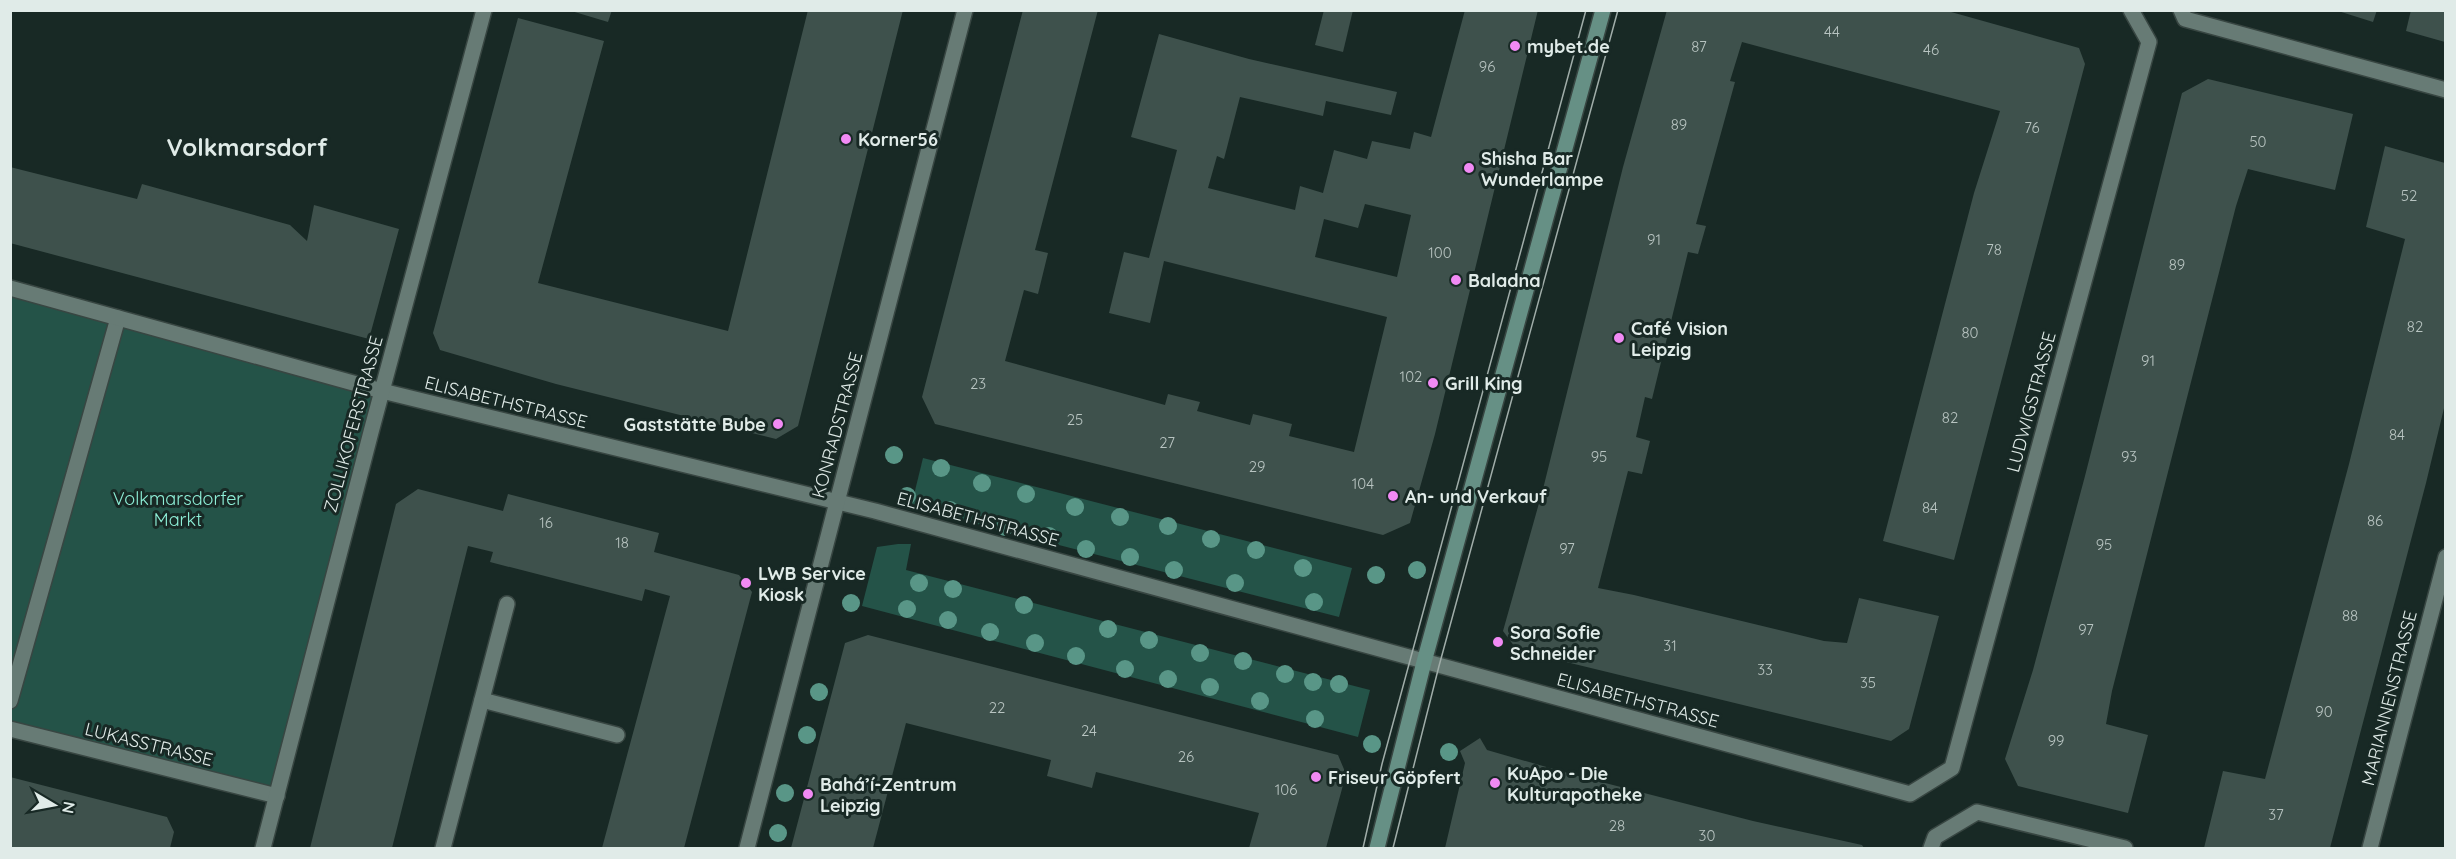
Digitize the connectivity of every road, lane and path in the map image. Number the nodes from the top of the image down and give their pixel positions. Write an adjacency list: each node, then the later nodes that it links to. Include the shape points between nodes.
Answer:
1 (484, 10): 9 (street, ZOLLIKOFERSTRASSE)
2 (965, 10): 10 (street, KONRADSTRASSE)
3 (1603, 10): 13 (main road)
4 (2181, 10): 6 (street, via 2185,19)
5 (2134, 17): 18 (street, LUDWIGSTRASSE, via 2149,42 1952,768)
6 (2445, 90)
7 (10, 288): 8 (street, ELISABETHSTRASSE)
8 (118, 318): 9 (street, ELISABETHSTRASSE); 15 (street)
9 (382, 391): 10 (street, ELISABETHSTRASSE); 19 (street, ZOLLIKOFERSTRASSE)
10 (837, 502): 13 (street, ELISABETHSTRASSE); 22 (street, KONRADSTRASSE)
11 (2445, 557): 26 (street, MARIANNENSTRASSE)
12 (507, 604): 14 (street)
13 (1424, 662): 18 (street, ELISABETHSTRASSE, via 1910,794); 23 (main road)
14 (483, 700): 17 (street); 21 (street)
15 (10, 701)
16 (10, 729): 19 (street, LUKASSTRASSE)
17 (617, 735)
18 (1930, 782)
19 (277, 796): 20 (street, ZOLLIKOFERSTRASSE)
20 (264, 849)
21 (443, 849)
22 (747, 849)
23 (1377, 849)
24 (1931, 849): 25 (street, via 1935,837 1977,812)
25 (2125, 849)
26 (2370, 849)

